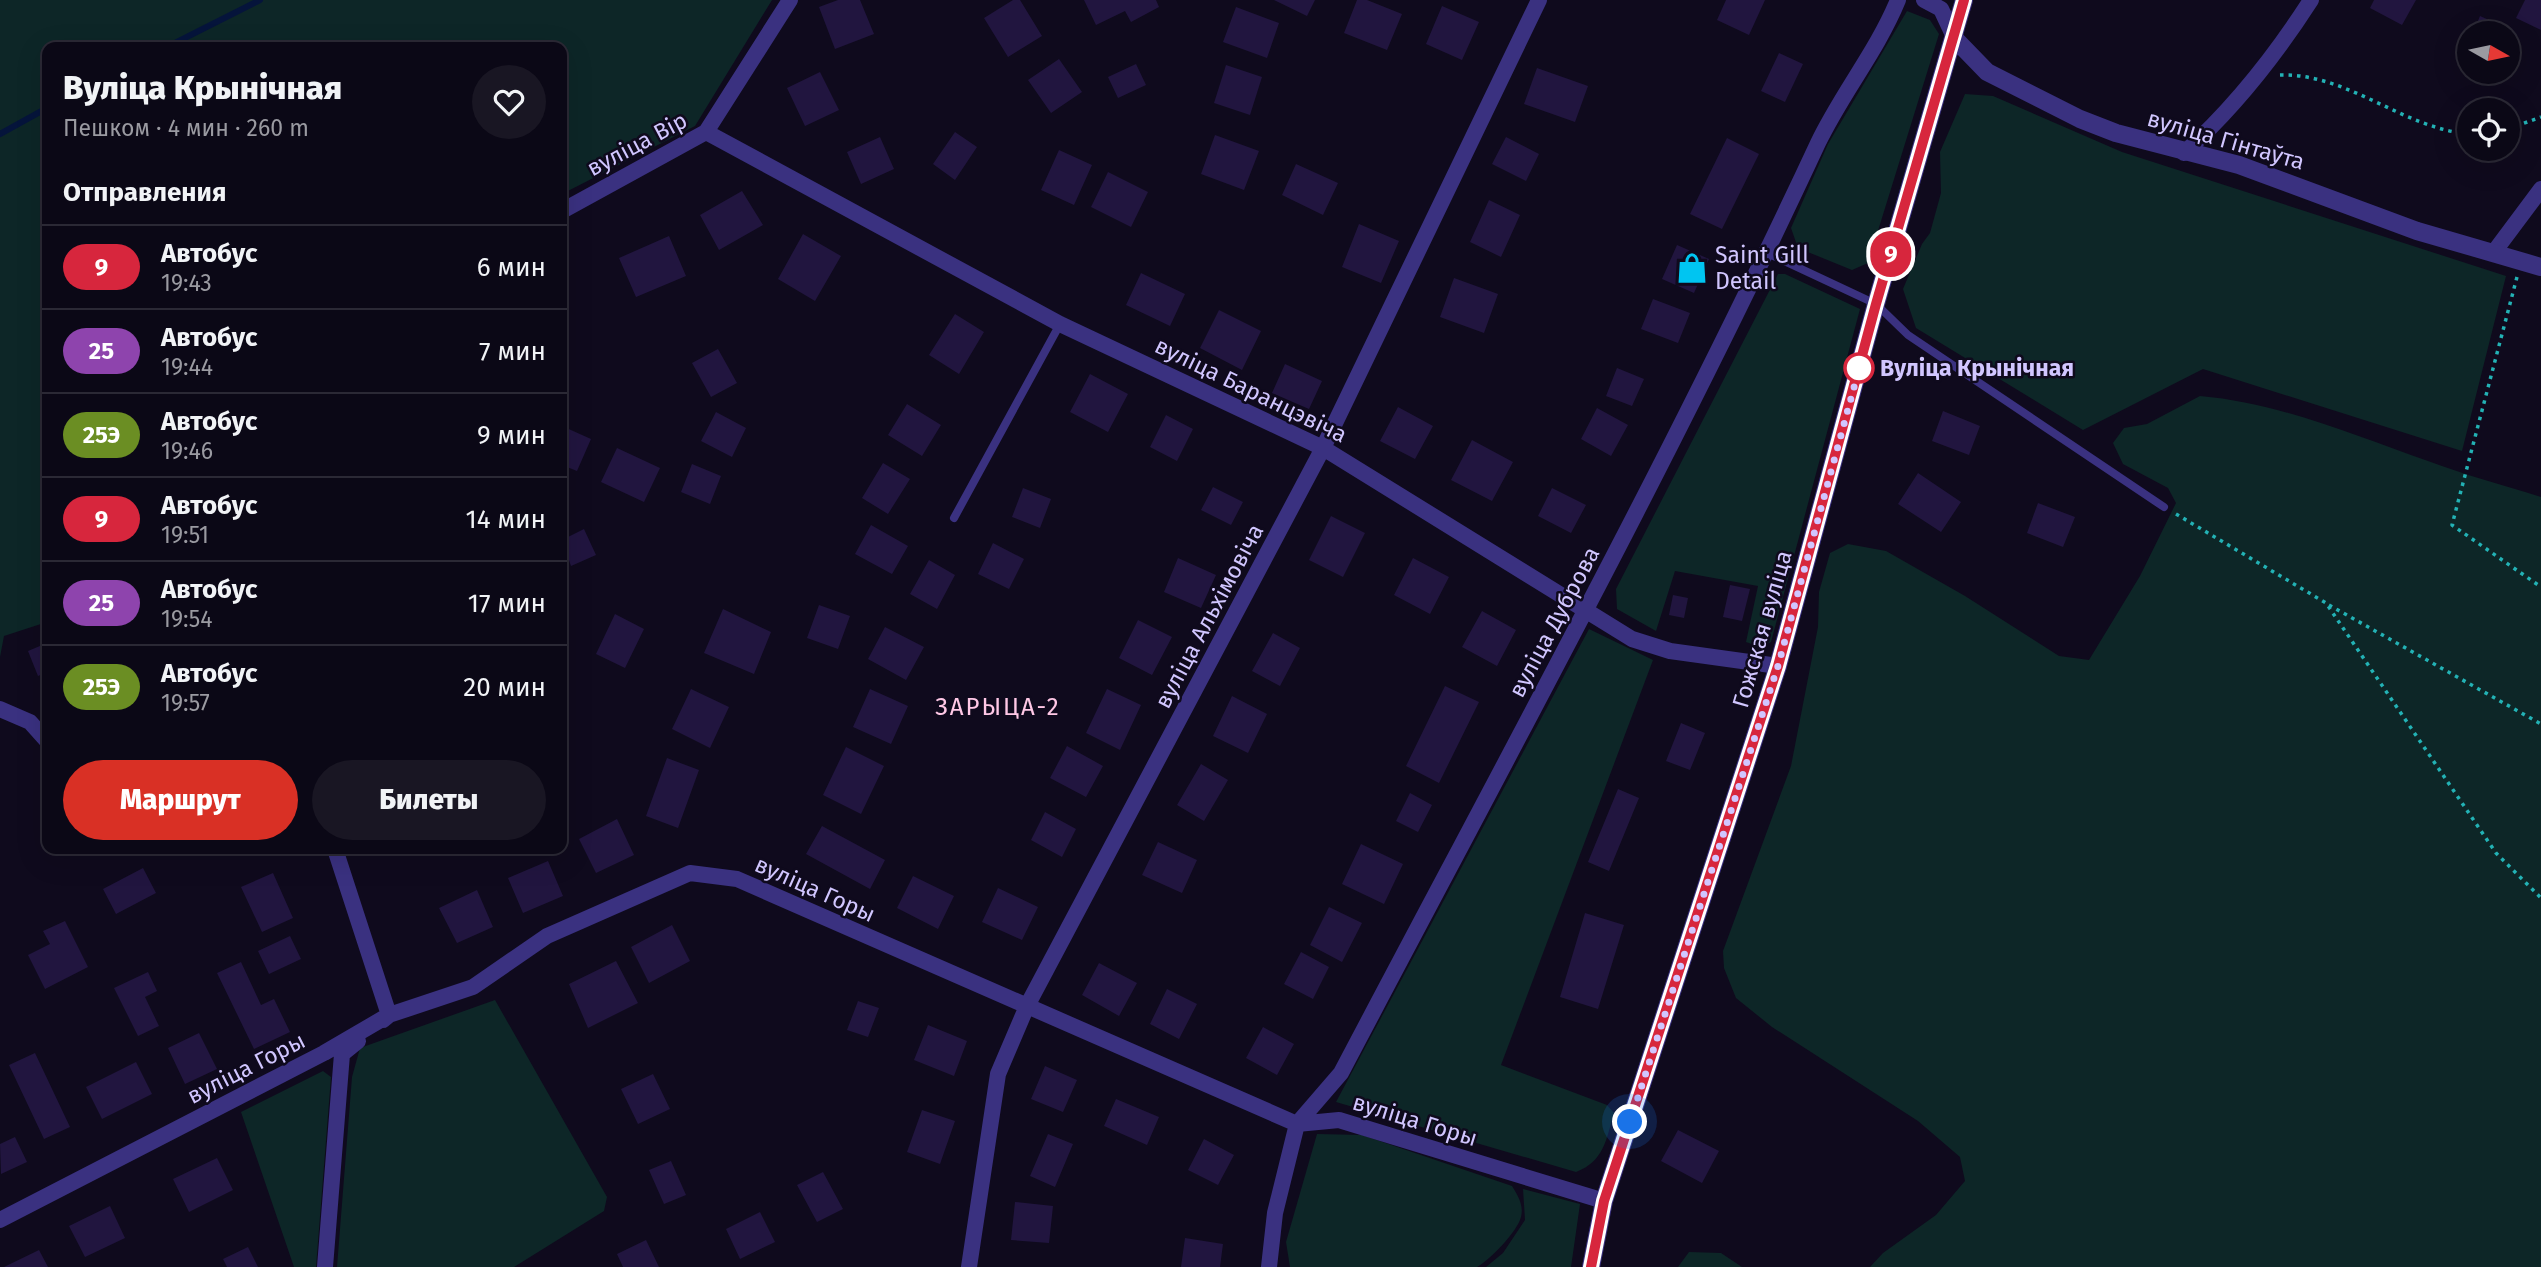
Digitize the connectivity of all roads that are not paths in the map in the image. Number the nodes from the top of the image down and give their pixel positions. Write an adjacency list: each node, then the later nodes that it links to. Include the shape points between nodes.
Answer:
1 (789, 0): 8 (street, вуліца Вір)
2 (1539, 0): 17 (street, вуліца Альхімовіча)
3 (1898, 0): 13 (street, вуліца Дуброва, via 1885,31 1828,124)
4 (1924, 0): 7 (street, via 1941,9)
5 (1964, 0): 7 (street, Гожская вуліца)
6 (2311, 0): 9 (street, via 2257,75 2217,123)
7 (1955, 39): 9 (street, вуліца Гінтаўта, via 1987,72 2080,119); 15 (street, Гожская вуліца)
8 (706, 132): 11 (street, вуліца Вір); 16 (street, вуліца Баранцэвіча)
9 (2184, 153): 12 (street, вуліца Гінтаўта, via 2239,165 2417,231)
10 (2541, 188): 12 (street)
11 (567, 208)
12 (2494, 252): 14 (street, вуліца Гінтаўта)
13 (1767, 253): 15 (lane); 20 (street, вуліца Дуброва)
14 (2541, 267)
15 (1876, 304): 18 (lane, via 1908,335); 21 (street, Гожская вуліца)
16 (1060, 324): 17 (street, вуліца Баранцэвіча); 19 (lane)
17 (1323, 448): 20 (street, вуліца Баранцэвіча); 25 (street, вуліца Альхімовіча)
18 (2164, 507)
19 (954, 518)
20 (1587, 612): 21 (street, вуліца Баранцэвіча, via 1632,639 1670,651); 27 (street, вуліца Дуброва, via 1341,1073)
21 (1778, 666): 28 (street, Гожская вуліца)
22 (0, 709): 23 (street, via 30,722)
23 (42, 735)
24 (337, 854): 26 (street)
25 (1027, 1006): 26 (street, вуліца Горы, via 737,879 690,873 547,936 473,987); 27 (street, вуліца Горы); 31 (street, вуліца Альхімовіча, via 998,1074)
26 (389, 1015): 29 (street, вуліца Горы); 30 (street, via 342,1054)
27 (1297, 1124): 28 (street, вуліца Горы, via 1339,1120); 32 (street, вуліца Дуброва, via 1275,1213)
28 (1604, 1201): 33 (street, Гожская вуліца)
29 (0, 1220)
30 (325, 1267)
31 (969, 1267)
32 (1269, 1267)
33 (1591, 1267)

